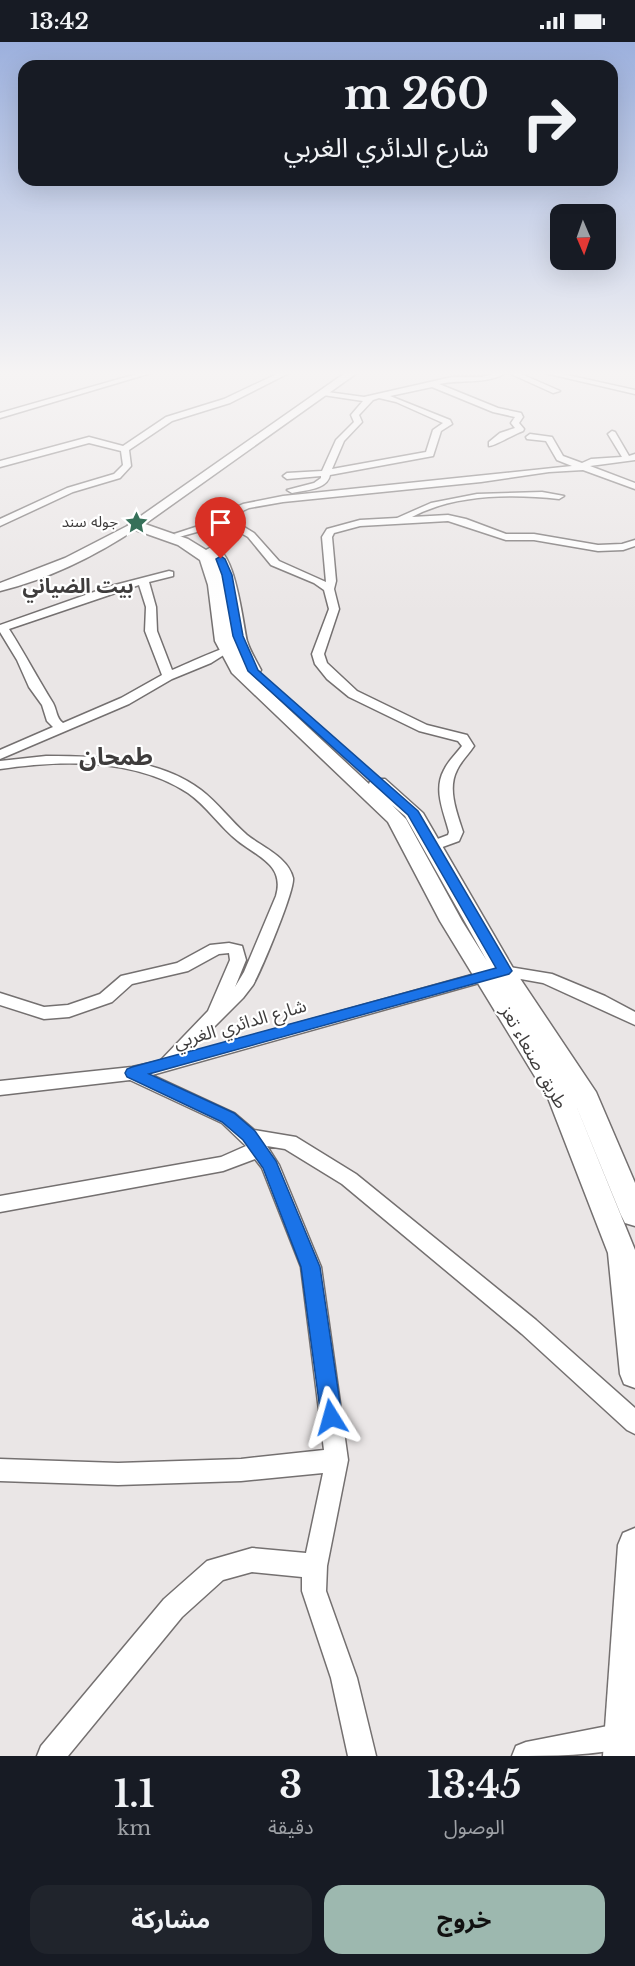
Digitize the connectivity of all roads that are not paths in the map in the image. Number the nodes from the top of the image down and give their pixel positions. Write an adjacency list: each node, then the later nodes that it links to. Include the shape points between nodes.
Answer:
1 (41, 453): 8 (street)
2 (125, 453): 16 (street, via 127,466 117,476 70,490)
3 (238, 453): 17 (highway)
4 (337, 453): 10 (street)
5 (430, 453): 10 (street)
6 (557, 453): 9 (street)
7 (631, 458): 9 (street, via 591,462)
8 (0, 464)
9 (581, 467): 12 (street); 14 (street, via 283,499 246,506)
10 (326, 473): 11 (street); 14 (street, via 317,484 235,501)
11 (287, 476)
12 (635, 486)
13 (559, 496): 15 (street, via 500,496 442,503)
14 (228, 516): 18 (street); 23 (street, via 275,563)
15 (398, 521): 19 (street, via 459,519 505,537 599,546 624,547); 23 (street, via 360,523 330,531)
16 (0, 523)
17 (139, 523): 18 (highway, طريق صنعاء تعز); 22 (main road, via 115,539 59,565); 25 (highway, طريق صنعاء تعز, via 196,549 206,558)
18 (179, 534): 25 (highway, طريق صنعاء تعز, via 221,559 227,575)
19 (635, 543)
20 (169, 574): 21 (street)
21 (143, 581): 24 (street); 26 (street, via 152,607 151,631)
22 (0, 587)
23 (328, 589): 30 (street, via 334,609 318,654 331,676 353,694 423,728 467,742 468,747 449,772 447,805 456,832 454,838)
24 (1, 629): 27 (street, via 23,660 53,721)
25 (234, 648): 26 (street); 30 (highway, طريق صنعاء تعز, via 253,671 413,813); 31 (highway, طريق صنعاء تعز, via 240,674 396,819 451,921)
26 (168, 676): 27 (street, via 125,701)
27 (62, 728): 28 (street)
28 (0, 755)
29 (0, 765): 33 (street, via 73,760 160,775 195,792 283,871 285,891 257,962 245,985)
30 (432, 846): 31 (highway, طريق صنعاء تعز)
31 (495, 973): 34 (street, via 546,978); 35 (street, شارع الدائري الغربي); 40 (highway, طريق صنعاء تعز, via 587,1099); 41 (highway, طريق صنعاء تعز, via 560,1096 622,1253)
32 (0, 999): 33 (street, via 44,1013 69,1011 106,998 127,980 172,970 216,949 229,948 236,950 238,960)
33 (215, 1014): 35 (street)
34 (635, 1019)
35 (165, 1066): 36 (street, شارع الدائري الغربي)
36 (132, 1073): 37 (street, شارع الدائري الغربي); 38 (street, via 228,1118)
37 (0, 1088)
38 (254, 1142): 39 (street, via 222,1164); 42 (street, via 289,1142 349,1179 529,1327); 43 (street, via 270,1165 311,1267)
39 (0, 1204)
40 (635, 1215)
41 (635, 1374)
42 (635, 1423)
43 (337, 1460): 44 (street, via 241,1470 152,1473); 46 (street)
44 (0, 1470)
45 (635, 1545): 47 (highway)
46 (315, 1566): 48 (street, via 252,1560 216,1570 173,1608); 49 (street, via 314,1591 344,1678)
47 (627, 1744): 50 (street)
48 (51, 1756)
49 (362, 1756)
50 (526, 1756)

